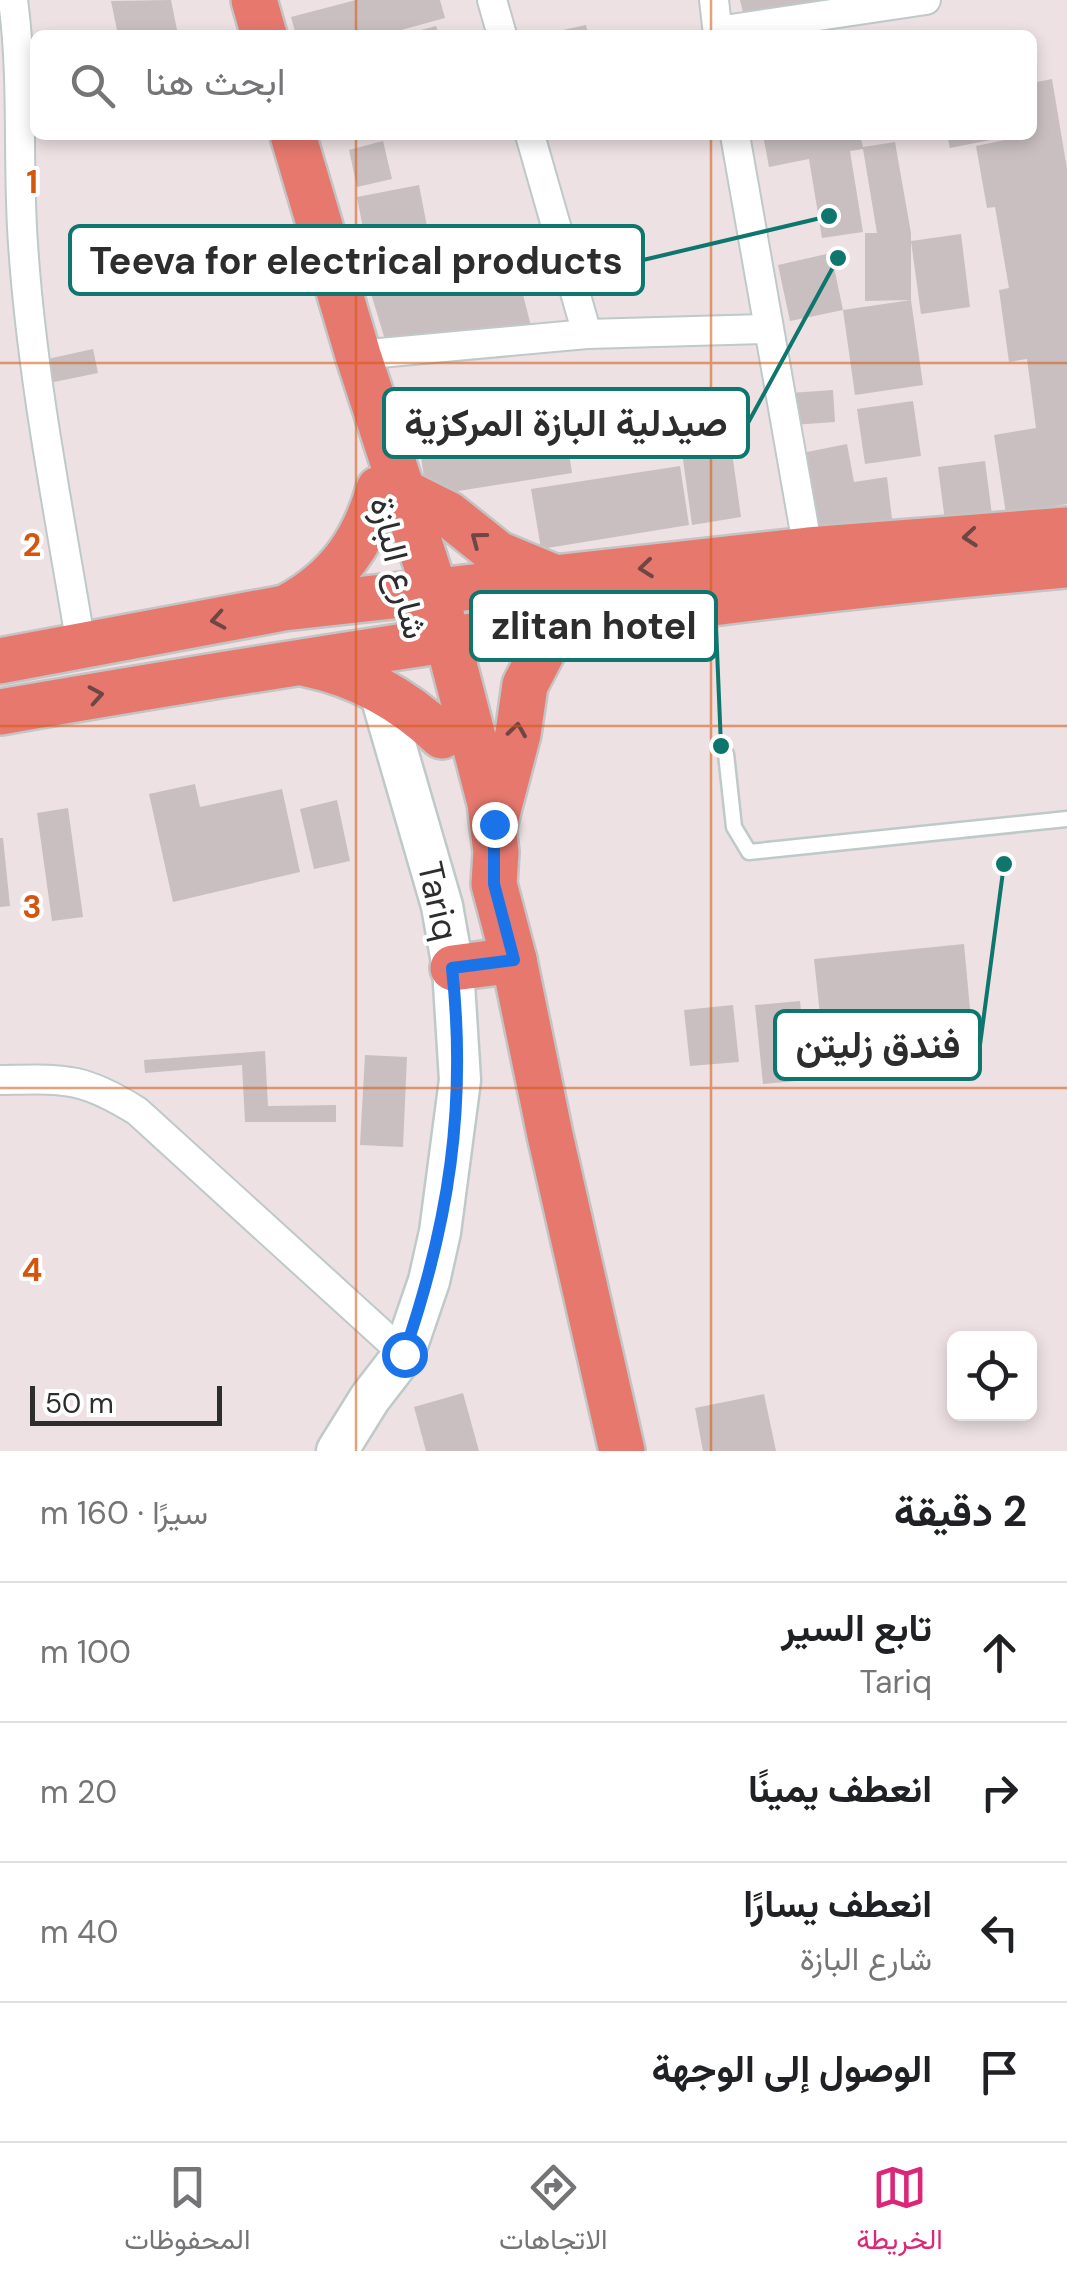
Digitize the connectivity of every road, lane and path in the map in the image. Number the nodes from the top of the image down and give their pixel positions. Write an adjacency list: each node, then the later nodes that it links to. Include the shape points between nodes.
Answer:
1 (13, 0): 12 (street)
2 (234, 0): 7 (main road)
3 (254, 0): 8 (main road)
4 (492, 0): 9 (street)
5 (714, 0): 10 (street)
6 (926, 0): 11 (street)
7 (243, 30)
8 (263, 30)
9 (501, 30)
10 (718, 30)
11 (737, 30)
12 (10, 52): 13 (street)
13 (30, 137): 29 (street, via 23,244 39,396)
14 (275, 140): 21 (main road, شارع البازة)
15 (295, 140): 20 (main road, شارع البازة)
16 (531, 140): 19 (street)
17 (736, 140): 18 (street)
18 (767, 329): 19 (street); 24 (street)
19 (587, 334): 20 (street)
20 (358, 355): 21 (main road, شارع البازة)
21 (392, 490): 25 (main road, شارع البازة); 26 (main road, one-way to 21, via 448,514); 27 (main road, via 336,573)
22 (1067, 530): 24 (main road, one-way to 24)
23 (1067, 565): 24 (main road)
24 (811, 570): 26 (main road)
25 (420, 593): 26 (main road); 27 (main road); 28 (main road, شارع البازة)
26 (562, 599): 28 (main road); 37 (main road, one-way to 26, via 526,685)
27 (284, 608): 29 (main road, one-way to 29)
28 (433, 640): 31 (main road); 34 (main road, شارع البازة); 37 (main road, شارع البازة)
29 (81, 644): 30 (main road)
30 (0, 661)
31 (296, 662): 32 (main road); 33 (main road, one-way to 31)
32 (379, 688): 34 (main road); 40 (main road, Tariq, via 442,906)
33 (0, 712)
34 (442, 736): 38 (main road, شارع البازة, via 476,856)
35 (726, 754): 36 (lane, via 734,827 749,852)
36 (1067, 819)
37 (494, 824): 38 (main road, شارع البازة)
38 (494, 884): 39 (main road, شارع البازة)
39 (514, 960): 40 (main road); 44 (main road, شارع البازة)
40 (452, 968): 42 (main road, Tariq, via 459,1044 456,1126 429,1281)
41 (0, 1080): 42 (street, via 70,1079 137,1111)
42 (404, 1354): 43 (main road, Tariq)
43 (337, 1451)
44 (622, 1451)

